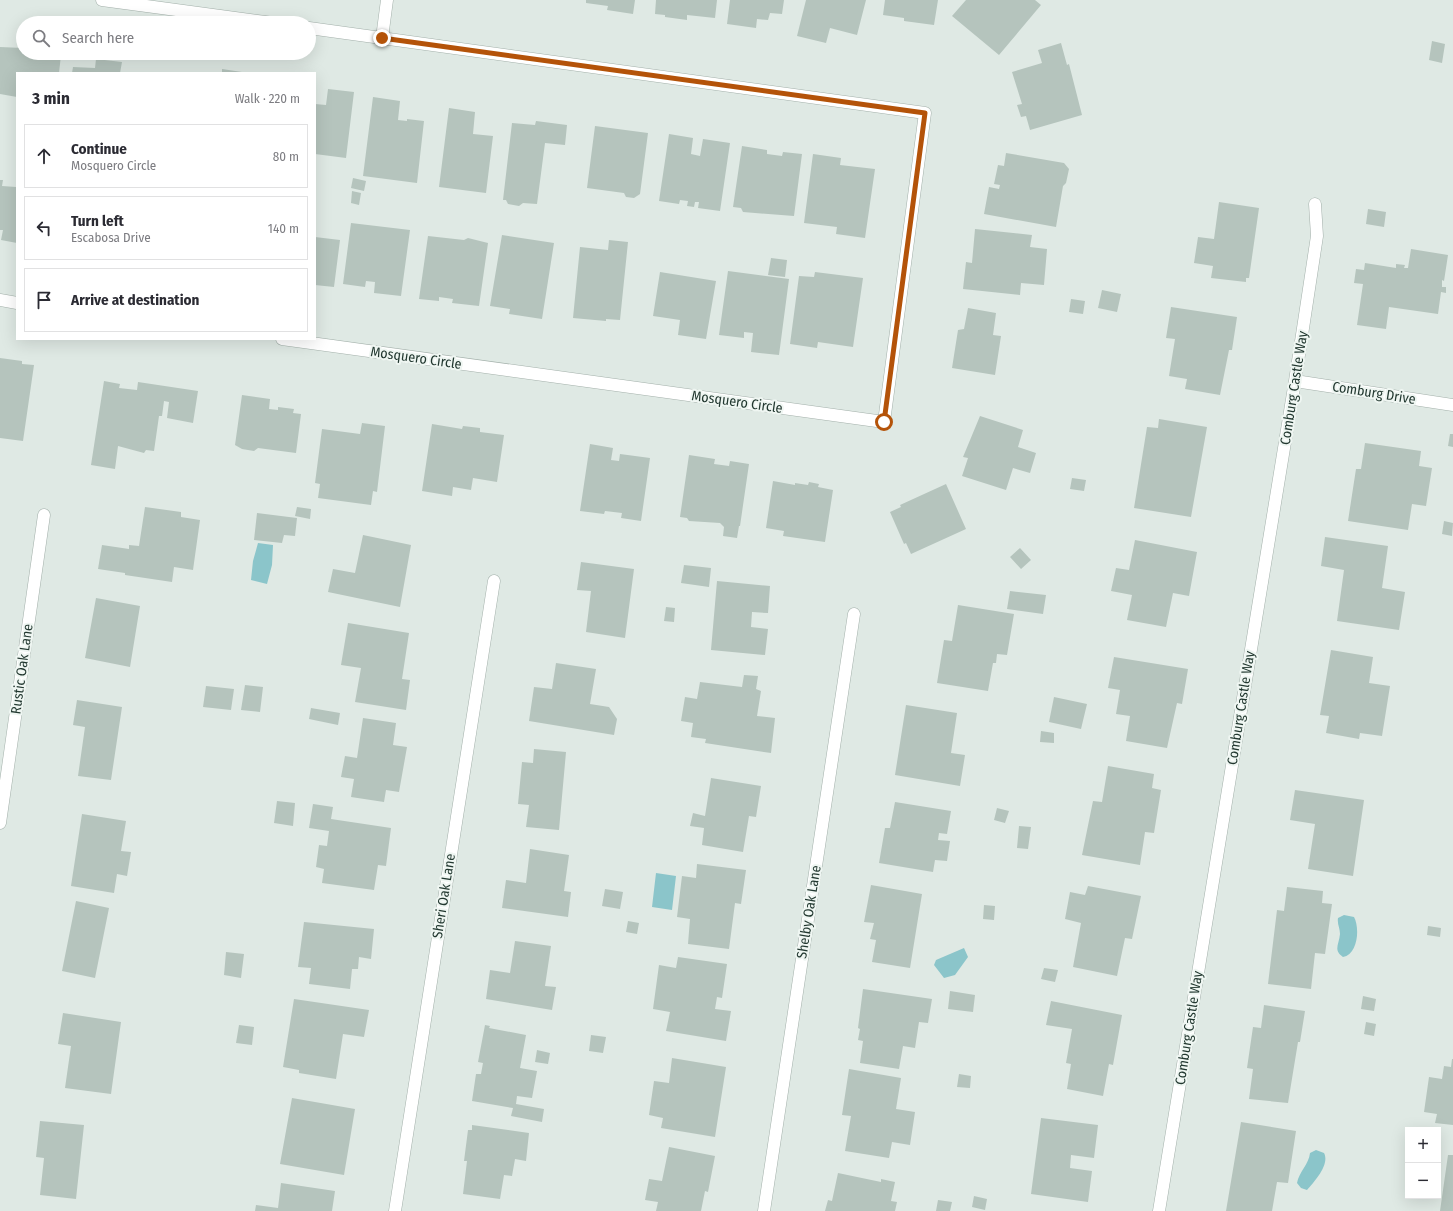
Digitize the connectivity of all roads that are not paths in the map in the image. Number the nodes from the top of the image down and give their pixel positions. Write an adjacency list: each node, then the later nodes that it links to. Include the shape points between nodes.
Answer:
1 (102, 0): 3 (street)
2 (387, 0): 5 (street)
3 (221, 16)
4 (316, 29): 5 (street)
5 (382, 38): 9 (street, Mosquero Circle, via 925,113 884,422)
6 (1315, 204): 10 (street, Comburg Castle Way, via 1318,236)
7 (0, 300): 8 (street)
8 (16, 303)
9 (289, 340)
10 (1295, 381): 11 (street, Comburg Drive); 18 (street, Comburg Castle Way)
11 (1453, 405)
12 (44, 516): 15 (street, Rustic Oak Lane)
13 (494, 581): 16 (street, Sheri Oak Lane)
14 (854, 614): 17 (street, Shelby Oak Lane)
15 (0, 823)
16 (394, 1211)
17 (764, 1211)
18 (1159, 1211)

